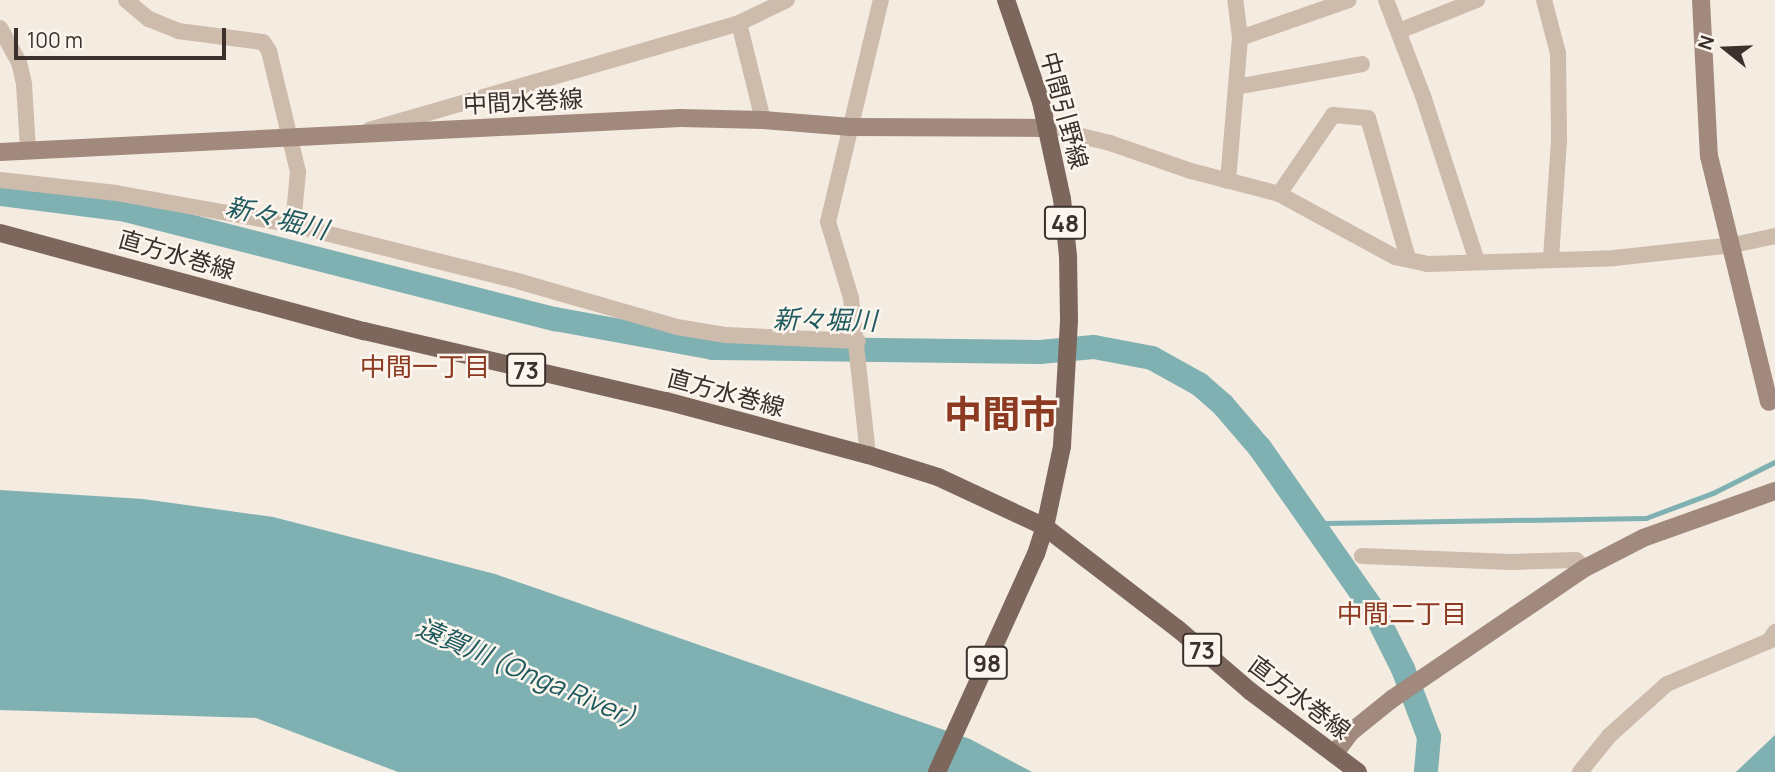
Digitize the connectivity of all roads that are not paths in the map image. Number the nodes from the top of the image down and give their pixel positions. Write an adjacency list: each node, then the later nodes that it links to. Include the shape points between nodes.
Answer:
1 (126, 0): 21 (street, via 149,19 178,30 263,43 269,51)
2 (788, 0): 11 (street)
3 (881, 0): 18 (street)
4 (1006, 0): 19 (main road, 中間引野線 / 48)
5 (1235, 0): 14 (street)
6 (1349, 0): 14 (street)
7 (1386, 0): 13 (street)
8 (1477, 0): 13 (street)
9 (1544, 0): 32 (street, via 1559,53)
10 (1701, 0): 30 (main road, via 1709,156)
11 (739, 23): 17 (street); 20 (street)
12 (0, 28): 22 (street, via 22,73)
13 (1399, 31): 33 (street)
14 (1240, 38): 16 (street)
15 (1362, 64): 16 (street)
16 (1236, 87): 25 (street)
17 (763, 120): 18 (main road, 中間水巻線); 20 (main road, 中間水巻線, via 680,118)
18 (851, 127): 19 (main road, 中間水巻線); 34 (street, via 828,222)
19 (1048, 128): 25 (street); 38 (main road, 中間引野線 / 48, via 1062,199 1069,319 1062,446)
20 (359, 133): 21 (main road, 中間水巻線)
21 (289, 139): 22 (main road, 中間水巻線); 27 (street, via 298,172)
22 (28, 150): 23 (main road, 中間水巻線)
23 (0, 152)
24 (0, 180): 27 (street, via 116,193)
25 (1228, 181): 26 (street)
26 (1279, 194): 31 (street, via 1395,257); 31 (street, via 1333,115 1368,118)
27 (293, 225): 34 (street, via 677,327 726,335)
28 (0, 233): 36 (main road, 直方水巻線 / 73, via 281,310 666,401)
29 (1775, 236): 30 (street)
30 (1733, 245): 32 (street, via 1614,258); 35 (main road)
31 (1408, 258): 33 (street, via 1428,264)
32 (1551, 259): 33 (street)
33 (1477, 261)
34 (858, 341): 36 (street)
35 (1769, 402)
36 (868, 455): 38 (main road, 直方水巻線 / 73, via 938,477)
37 (1775, 491): 40 (main road, via 1643,538)
38 (1045, 527): 42 (main road, 直方水巻線 / 73); 43 (main road, 98)
39 (1362, 555): 40 (street, via 1511,562 1576,560)
40 (1585, 568): 42 (main road, via 1392,699 1351,732)
41 (1775, 632): 45 (street, via 1769,641 1667,684 1609,736)
42 (1335, 753): 44 (main road, 直方水巻線 / 73)
43 (937, 772)
44 (1358, 772)
45 (1580, 772)

